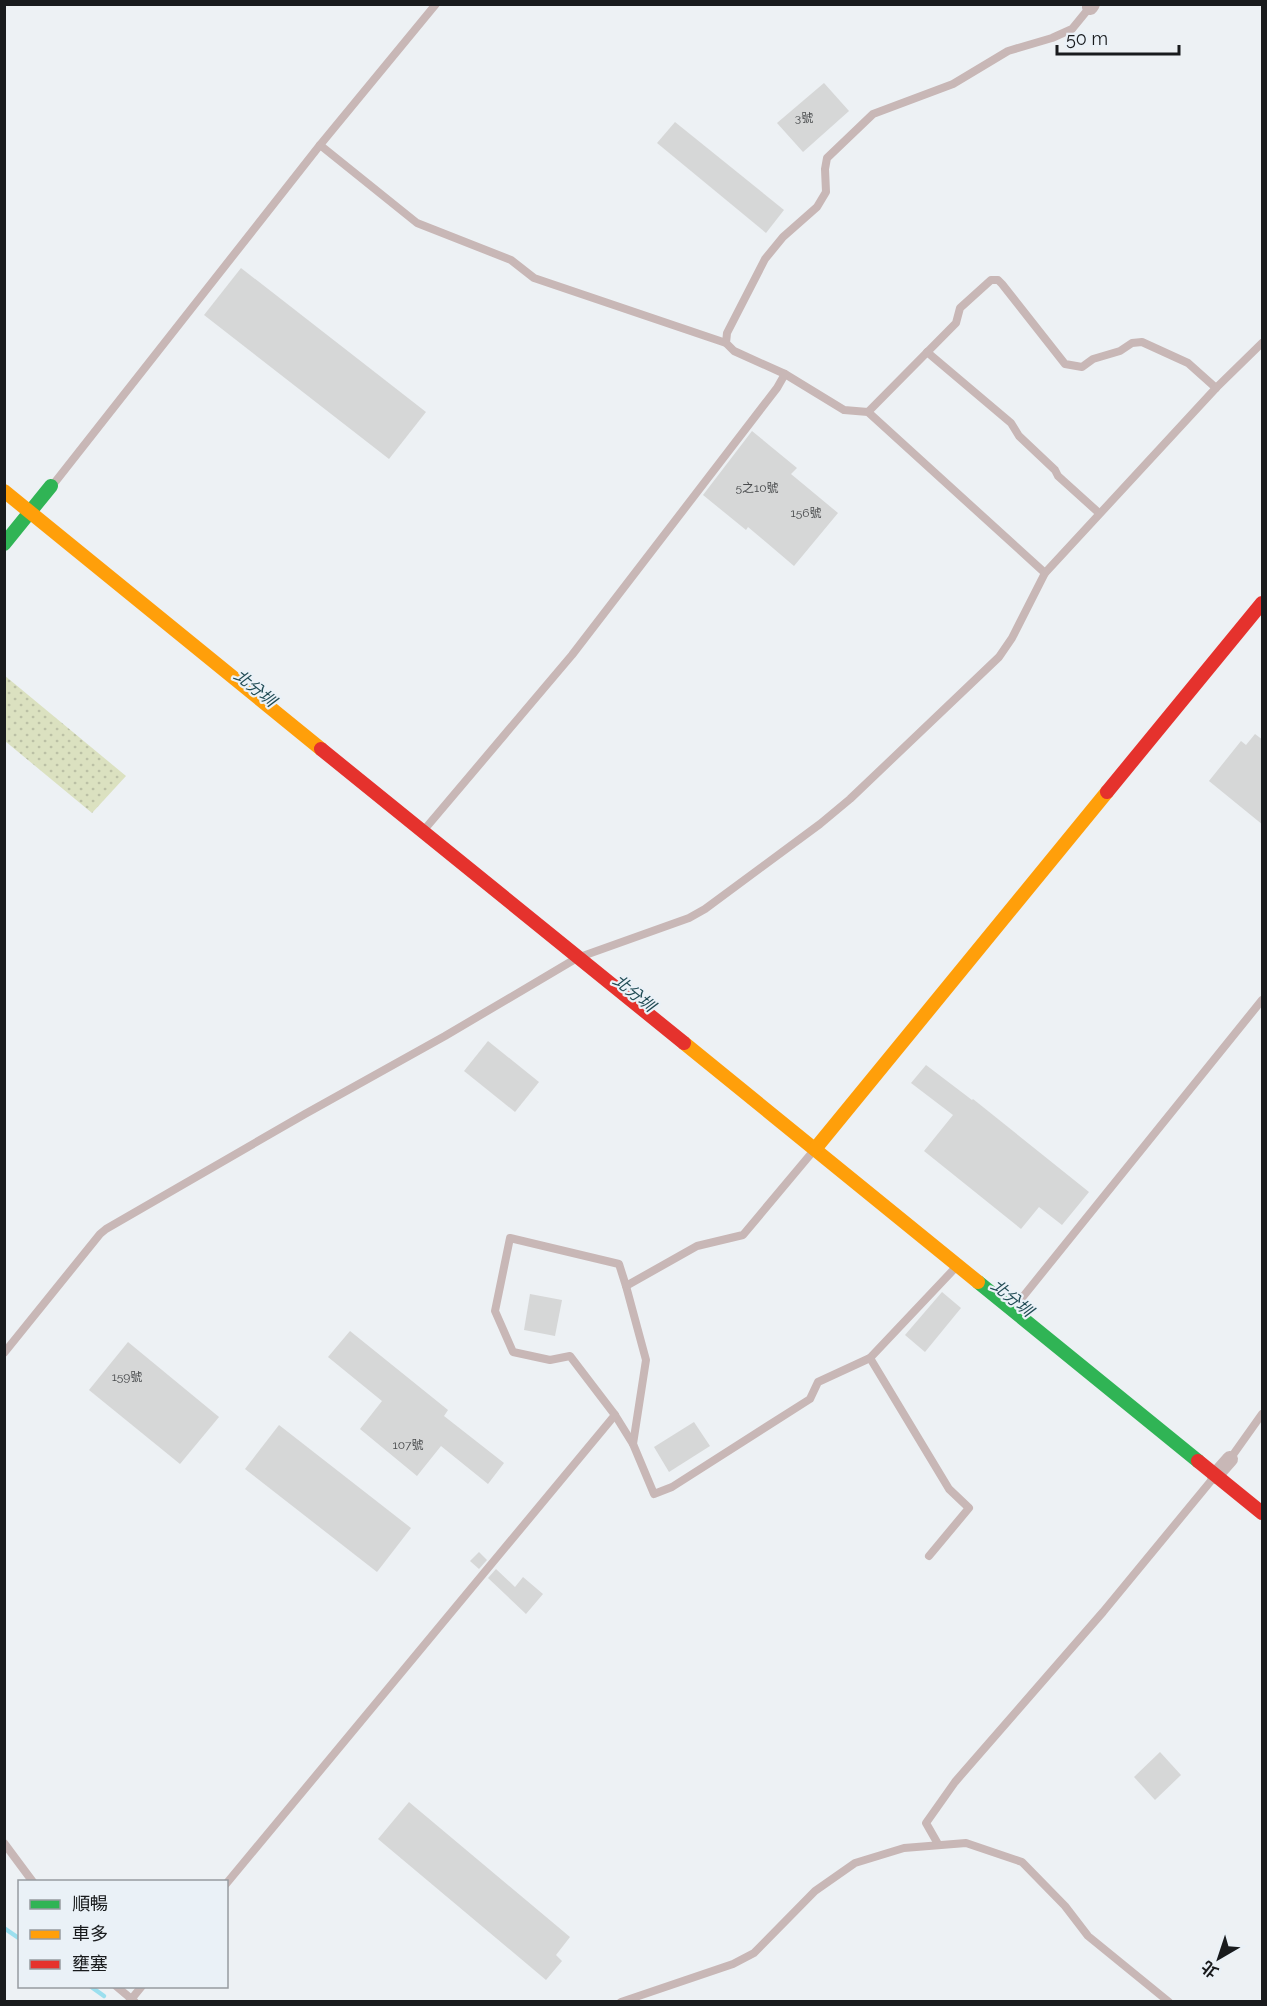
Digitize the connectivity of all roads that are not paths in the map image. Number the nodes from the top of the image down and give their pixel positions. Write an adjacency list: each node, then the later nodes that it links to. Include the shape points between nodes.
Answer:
1 (436, 4): 3 (lane)
2 (1090, 5): 4 (lane, via 1072,29 1008,51 953,84 873,114 827,158 826,192 817,207 765,259 727,333)
3 (320, 145): 4 (lane, via 417,223 511,260 534,278); 10 (lane)
4 (726, 343): 7 (lane, via 734,351)
5 (1263, 343): 8 (lane)
6 (927, 352): 8 (lane, via 956,323 960,308 991,280 998,280 1065,364 1082,367 1093,359 1142,342 1188,363); 9 (lane); 13 (lane, via 1011,423 1058,476)
7 (785, 374): 9 (lane, via 844,410); 17 (lane, via 572,655)
8 (1216, 388): 13 (lane)
9 (868, 412): 15 (lane)
10 (51, 486): 12 (street)
11 (4, 491): 12 (street)
12 (31, 512): 14 (street); 17 (street)
13 (1099, 513): 15 (lane)
14 (4, 544)
15 (1045, 573): 18 (lane, via 999,657 820,824 689,918)
16 (1263, 603): 20 (street)
17 (423, 832): 18 (street)
18 (577, 958): 20 (street); 24 (lane, via 106,1229)
19 (1263, 1000): 23 (lane)
20 (815, 1149): 21 (street); 22 (lane, via 744,1235 697,1246)
21 (958, 1266): 23 (street); 25 (lane)
22 (626, 1286): 27 (lane, via 619,1264 510,1238 495,1311 513,1352 550,1360 570,1356); 28 (lane, via 646,1360)
23 (1013, 1309): 30 (street)
24 (4, 1353)
25 (870, 1358): 28 (lane, via 818,1382 810,1399 672,1487 654,1494); 32 (lane, via 949,1489 969,1508)
26 (1263, 1414): 29 (lane)
27 (615, 1415): 28 (lane); 36 (lane)
28 (633, 1444)
29 (1230, 1459): 30 (street)
30 (1215, 1476): 31 (street); 34 (lane, via 955,1782 927,1823)
31 (1263, 1513)
32 (928, 1556)
33 (4, 1843): 35 (lane)
34 (938, 1844): 40 (lane, via 904,1848 855,1863 815,1891 754,1953 734,1964); 41 (lane, via 966,1843 1022,1862 1088,1936)
35 (32, 1880)
36 (228, 1882)
37 (118, 1988): 39 (lane)
38 (141, 1988): 39 (lane)
39 (132, 2001)
40 (621, 2001)
41 (1170, 2001)

